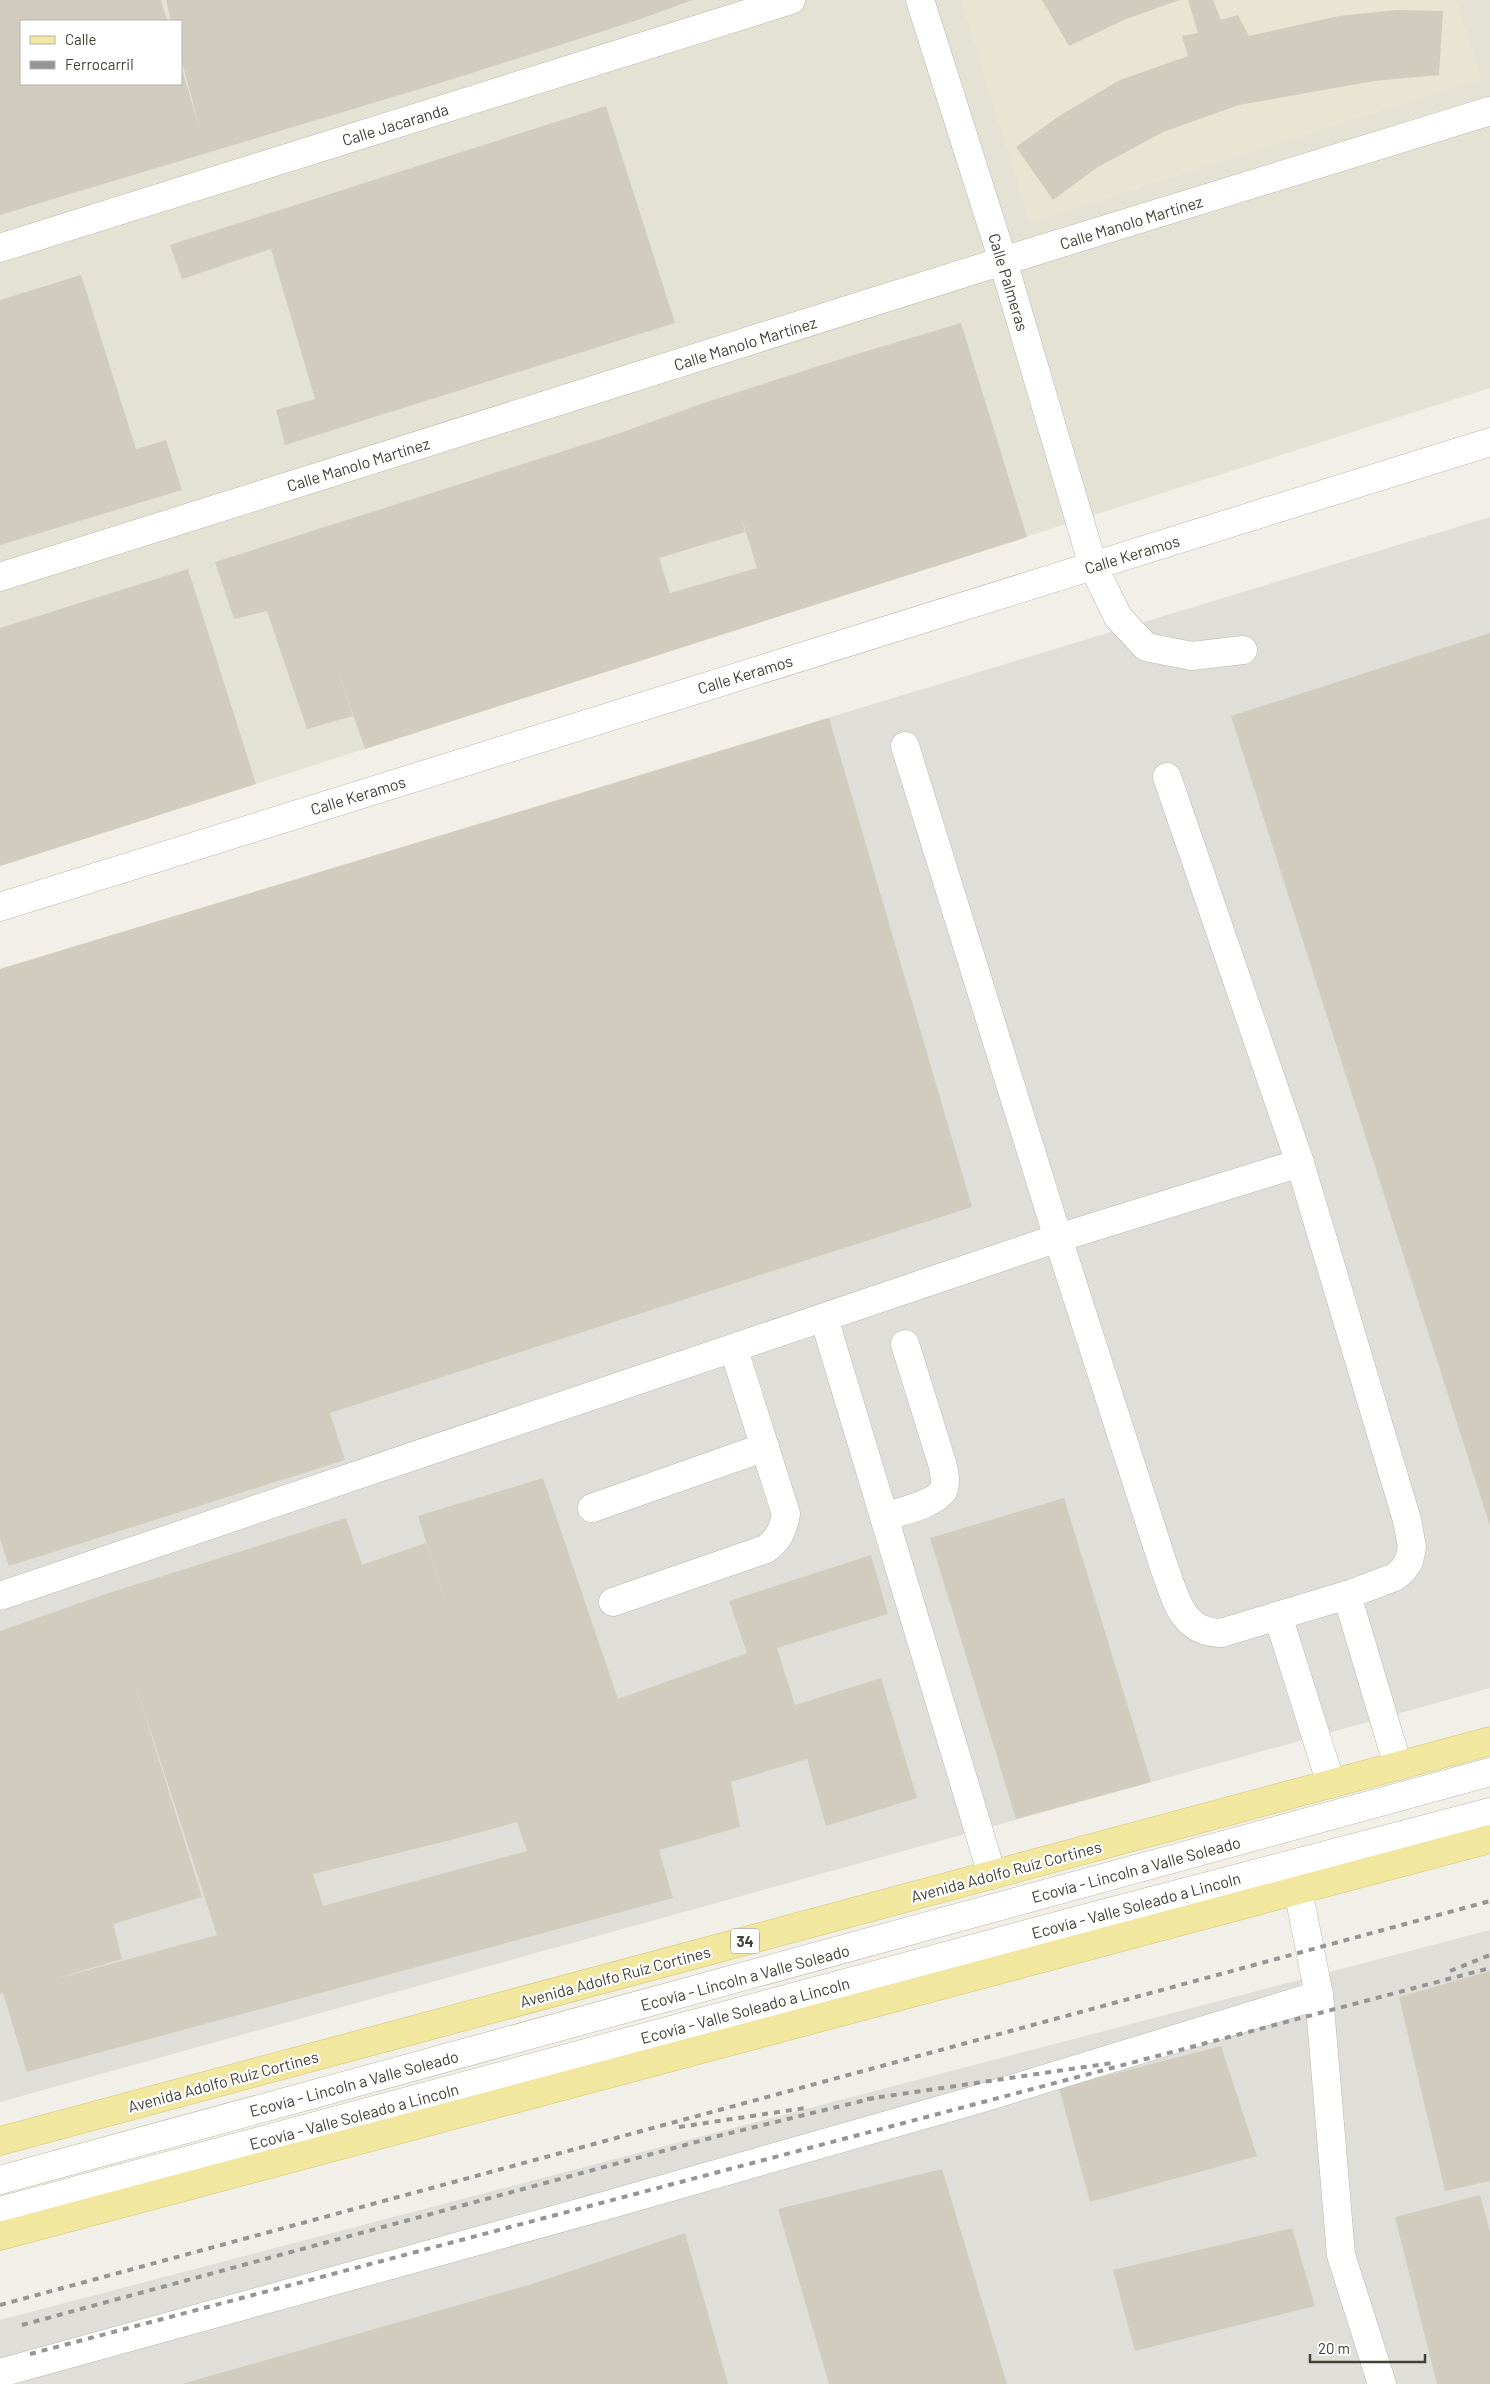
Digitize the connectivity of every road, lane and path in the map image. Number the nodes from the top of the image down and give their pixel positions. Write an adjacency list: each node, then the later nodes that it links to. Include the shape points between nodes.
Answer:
1 (791, 0): 4 (street, Calle Jacaranda)
2 (920, 0): 5 (street, Calle Palmeras)
3 (1490, 111): 5 (street, Calle Manolo Martínez)
4 (0, 248)
5 (1003, 261): 7 (street, Calle Palmeras); 8 (street, Calle Manolo Martínez)
6 (1490, 442): 7 (street, Calle Keramos)
7 (1093, 566): 9 (street, Calle Palmeras, via 1118,617 1146,647 1192,656); 12 (street, Calle Keramos)
8 (0, 577)
9 (1242, 650)
10 (904, 746): 14 (street)
11 (1167, 777): 13 (street)
12 (0, 907)
13 (1300, 1163): 14 (street); 21 (street, via 1407,1520 1412,1547 1410,1560 1394,1577)
14 (1058, 1238): 15 (street); 24 (street, via 1179,1606 1189,1622 1207,1633 1221,1633)
15 (824, 1318): 17 (street); 20 (street)
16 (905, 1344): 20 (street, via 945,1478 943,1491 933,1500)
17 (734, 1350): 18 (street); 22 (street)
18 (765, 1447): 19 (street); 23 (street, via 786,1514 783,1530 775,1542 766,1549)
19 (592, 1508)
20 (884, 1517): 31 (street)
21 (1347, 1595): 24 (street); 26 (street)
22 (0, 1596)
23 (613, 1602)
24 (1278, 1616): 28 (street)
25 (1490, 1741): 26 (main road, Avenida Adolfo Ruíz Cortines / 34)
26 (1398, 1766): 28 (main road, Avenida Adolfo Ruíz Cortines / 34)
27 (1490, 1772): 35 (street, Ecovía - Lincoln a Valle Soleado)
28 (1331, 1784): 31 (main road, Avenida Adolfo Ruíz Cortines / 34)
29 (1490, 1812): 36 (street, Ecovía - Valle Soleado a Lincoln)
30 (1490, 1839): 32 (main road)
31 (992, 1875): 34 (main road, Avenida Adolfo Ruíz Cortines / 34)
32 (1298, 1890): 33 (street); 37 (main road)
33 (1319, 1995): 38 (street, via 978,2099); 39 (street, via 1341,2254)
34 (0, 2141)
35 (0, 2180)
36 (0, 2211)
37 (0, 2236)
38 (0, 2374)
39 (1382, 2384)

